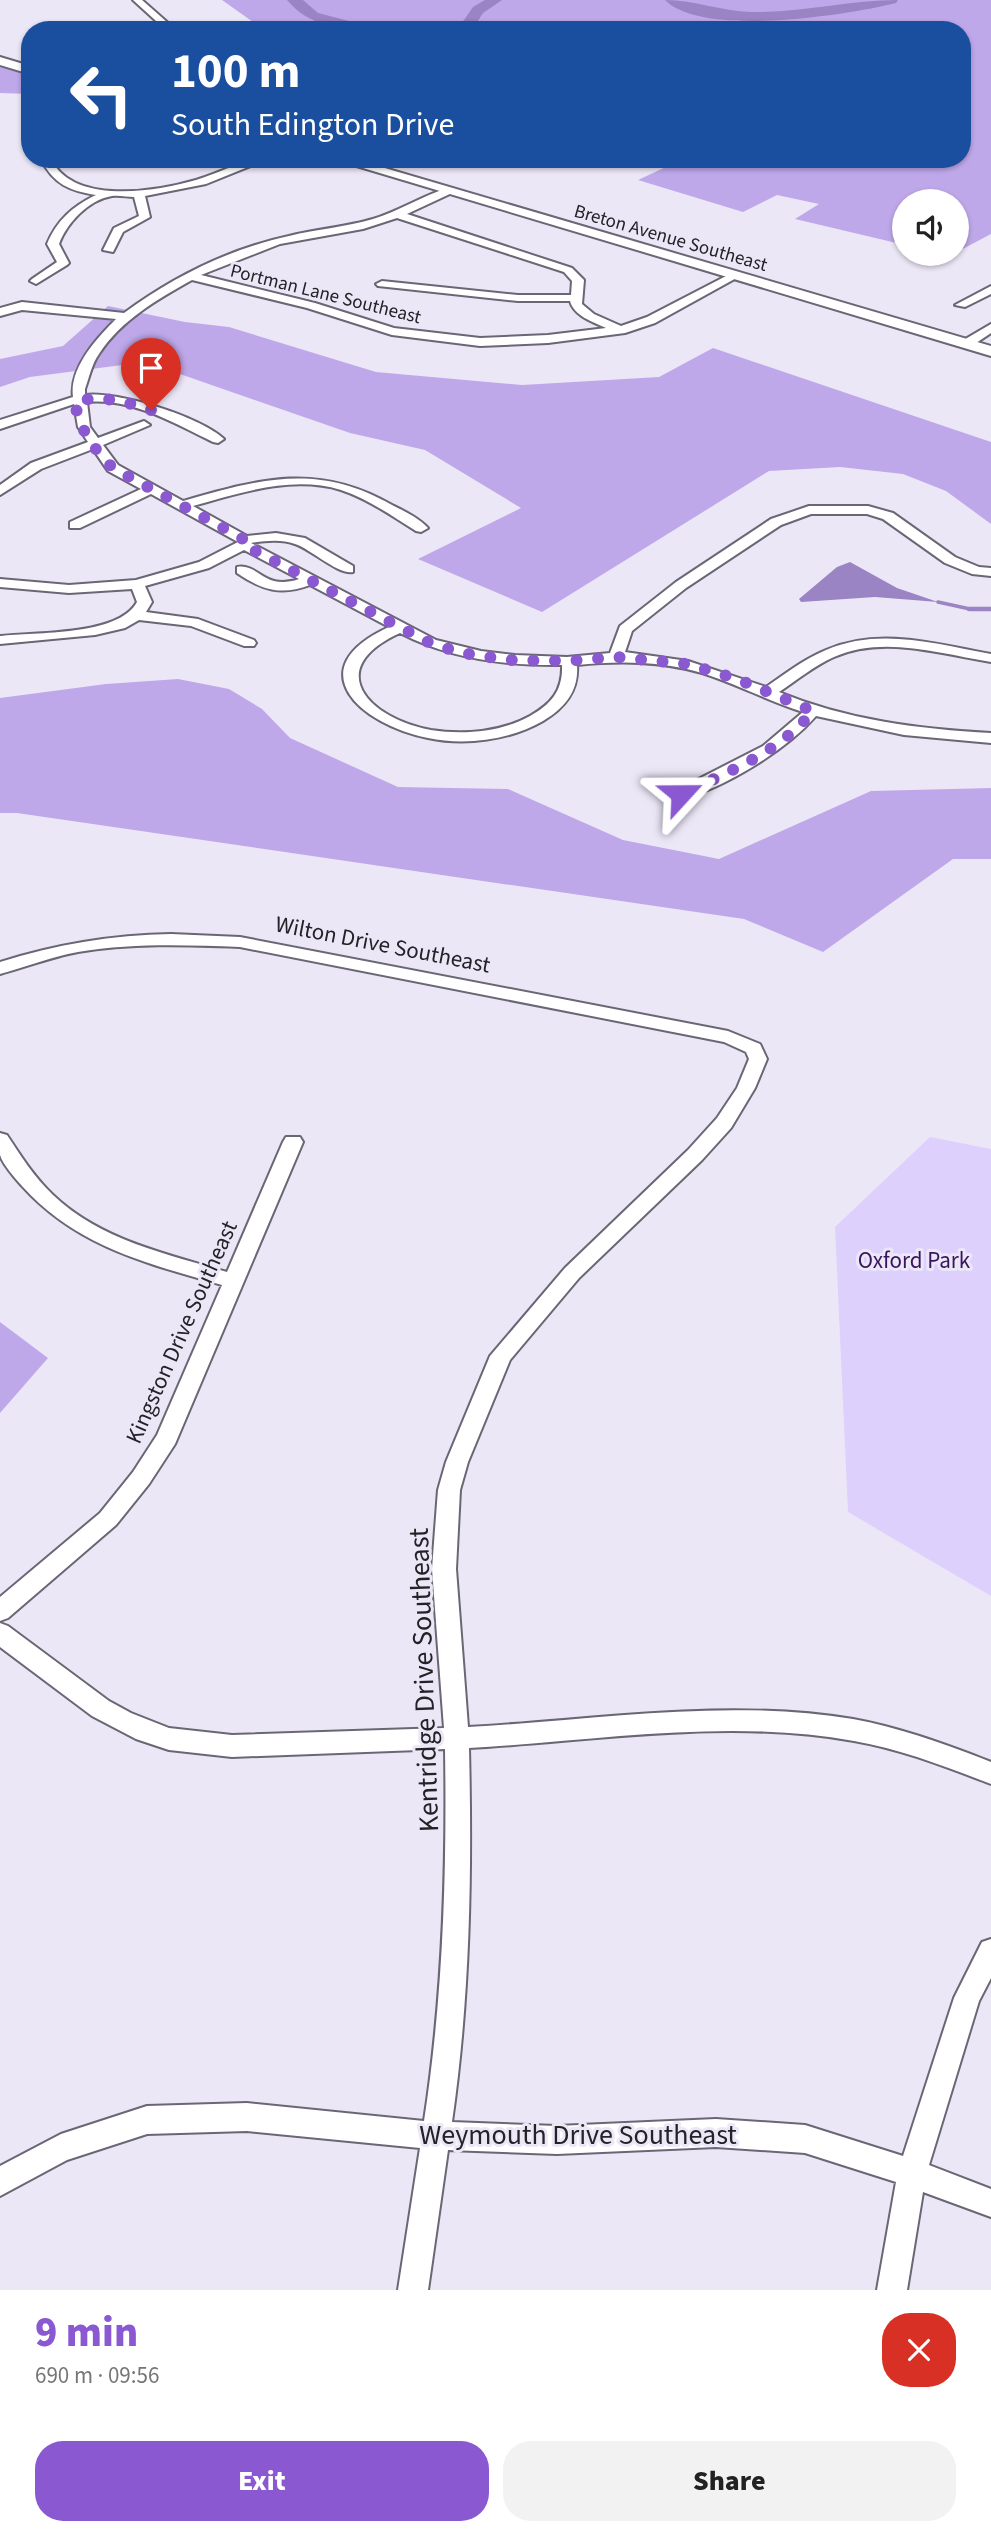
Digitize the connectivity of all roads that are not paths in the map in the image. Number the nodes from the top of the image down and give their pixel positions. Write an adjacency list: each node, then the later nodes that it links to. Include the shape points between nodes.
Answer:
1 (137, 0): 2 (street)
2 (162, 21)
3 (0, 61): 4 (main road)
4 (21, 67)
5 (51, 168): 9 (street, via 69,185)
6 (239, 168): 10 (street, via 191,187)
7 (370, 168): 8 (main road, Breton Avenue Southeast)
8 (448, 191): 11 (street); 14 (main road, Breton Avenue Southeast)
9 (107, 194): 10 (street); 15 (street, via 63,221 53,244 63,263)
10 (139, 194): 12 (street, via 145,217 118,230)
11 (398, 215): 13 (street, via 274,243); 18 (street, via 568,270 578,280)
12 (109, 250)
13 (191, 276): 21 (street); 23 (street, Portman Lane Southeast, via 411,335 480,342)
14 (734, 276): 23 (street, Portman Lane Southeast, via 651,320); 24 (main road, Breton Avenue Southeast)
15 (36, 281)
16 (383, 284): 18 (street, via 517,298)
17 (991, 289): 19 (street)
18 (575, 298): 23 (street, via 581,311)
19 (961, 305)
20 (0, 312): 21 (street, via 35,307)
21 (120, 316): 26 (street, via 85,356 75,382)
22 (991, 328): 24 (street)
23 (621, 330)
24 (966, 344): 25 (main road, Breton Avenue Southeast)
25 (991, 351)
26 (75, 402): 27 (street); 29 (street, via 90,398 127,402); 30 (street, via 76,415)
27 (0, 425)
28 (144, 425): 30 (street)
29 (218, 439)
30 (93, 445): 31 (street, via 113,468); 32 (street, via 36,466)
31 (151, 489): 33 (street); 34 (street)
32 (0, 491)
33 (183, 505): 35 (street, via 278,482 322,482 366,496); 36 (street)
34 (75, 525)
35 (421, 528)
36 (245, 542): 37 (street, via 276,535 296,539); 40 (street); 42 (street, via 205,565)
37 (348, 569)
38 (242, 570): 40 (street, via 271,588)
39 (991, 572): 47 (street, via 951,562 878,512 809,510 776,522 681,585 625,629)
40 (310, 580): 44 (street)
41 (0, 583): 42 (street, via 69,589)
42 (138, 584): 43 (street, via 146,606)
43 (140, 616): 45 (street, via 119,627); 46 (street, via 193,622)
44 (399, 628): 49 (street, via 462,653); 49 (street, via 363,650 350,671 352,686 364,708 397,726 431,734 475,737 531,722 553,710 566,695 571,680)
45 (0, 640)
46 (249, 643)
47 (616, 657): 49 (street); 50 (street, via 687,664 737,679)
48 (991, 658): 50 (street, via 911,644 864,644 831,653)
49 (569, 661)
50 (766, 694): 51 (street)
51 (813, 711): 52 (street, via 926,734); 53 (street, via 796,731 769,750)
52 (991, 737)
53 (681, 794)
54 (0, 968): 55 (street, Wilton Drive Southeast, via 102,943 172,938 240,942 728,1037)
55 (754, 1048): 61 (street, Kentridge Drive Southeast, via 756,1069 724,1123 572,1273 501,1356 457,1462 447,1512 444,1569)
56 (0, 1140): 58 (street, via 17,1170 43,1200 75,1223 114,1246)
57 (293, 1142): 58 (street, Kingston Drive Southeast)
58 (232, 1281): 59 (street, Kingston Drive Southeast, via 167,1437 141,1478 108,1518)
59 (0, 1611)
60 (0, 1633): 61 (street, via 91,1703 125,1724 170,1740 216,1744)
61 (457, 1740): 62 (street, via 767,1720 888,1737); 64 (street, Kentridge Drive Southeast, via 457,1925)
62 (991, 1773)
63 (991, 1951): 65 (street, via 967,1998)
64 (436, 2136): 65 (street, Weymouth Drive Southeast, via 557,2140 716,2133 805,2139); 66 (street, Weymouth Drive Southeast, via 247,2117 147,2120 61,2148); 68 (street, Kentridge Drive Southeast)
65 (912, 2173): 67 (street, Weymouth Drive Southeast); 69 (street)
66 (0, 2182)
67 (991, 2203)
68 (413, 2290)
69 (892, 2290)

